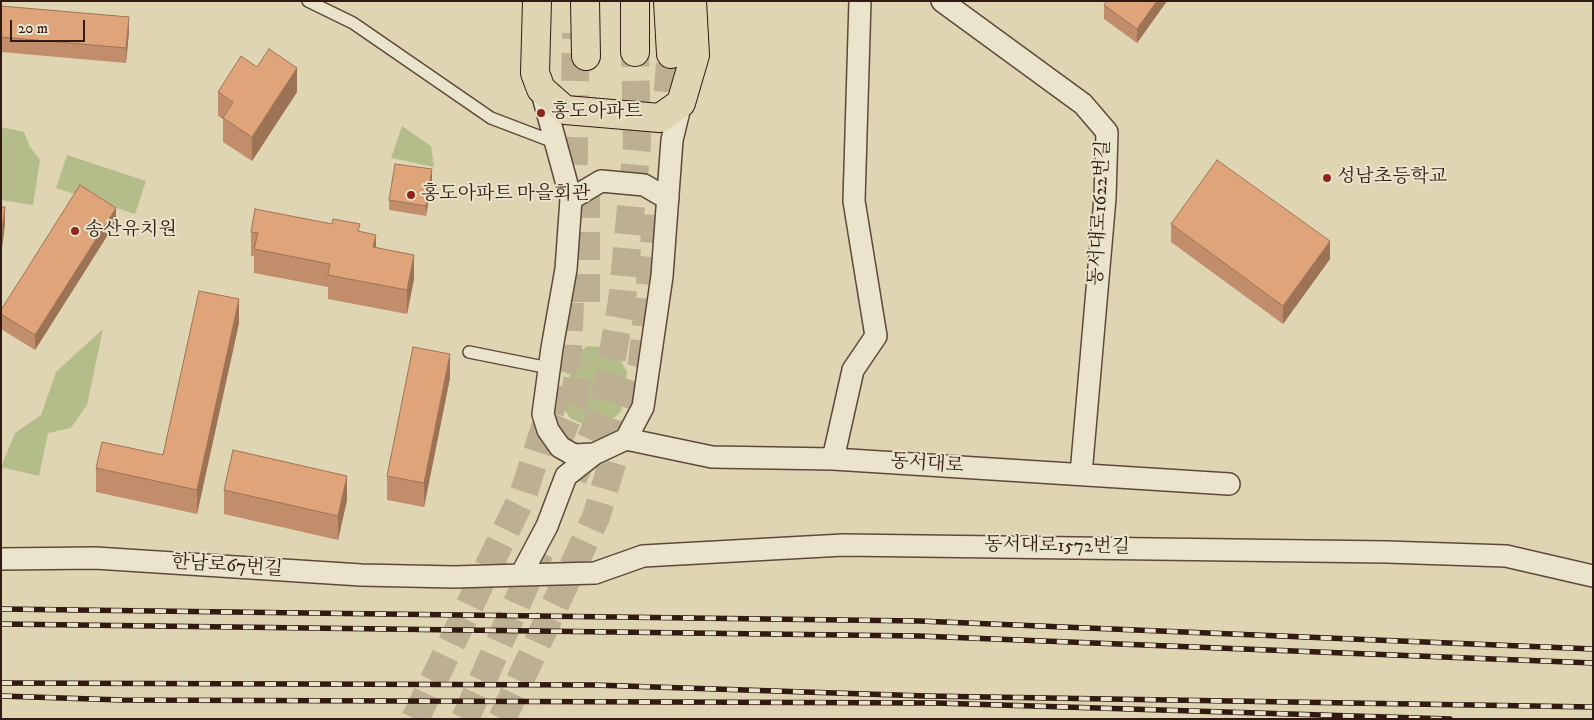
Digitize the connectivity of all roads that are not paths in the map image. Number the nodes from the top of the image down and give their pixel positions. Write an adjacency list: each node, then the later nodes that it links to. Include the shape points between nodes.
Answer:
1 (308, 1): 14 (lane, via 353,23 491,118)
2 (537, 1): 12 (main road, via 535,73)
3 (576, 1): 4 (main road, via 581,44)
4 (585, 1)
5 (635, 1): 10 (main road)
6 (668, 1): 11 (main road)
7 (692, 1): 13 (main road, via 695,55)
8 (860, 1): 22 (street, via 854,201 876,336 853,370)
9 (942, 1): 23 (street, 동서대로1622번길, via 1082,104 1107,132 1105,198)
10 (635, 52)
11 (671, 54)
12 (541, 89): 13 (main road, via 565,110 660,118); 14 (street)
13 (681, 103): 16 (street, via 672,140)
14 (554, 142): 15 (street)
15 (571, 199): 16 (street, via 601,182 644,185); 18 (street, via 566,269)
16 (668, 199): 19 (street, via 662,276 643,407)
17 (469, 352): 18 (lane)
18 (549, 368): 20 (street, via 543,414 548,430)
19 (626, 439): 21 (street); 22 (street, 동서대로, via 712,456)
20 (560, 447): 21 (street, via 574,455); 24 (street)
21 (594, 454): 24 (street)
22 (834, 459): 23 (street, 동서대로)
23 (1081, 474): 25 (street, 동서대로)
24 (566, 476): 27 (street, via 547,526)
25 (1229, 484)
26 (1, 559): 27 (street, 한남로67번길, via 95,558 352,574)
27 (521, 575): 28 (street, 동서대로1572번길, via 595,573 643,556 843,545 1506,556)
28 (1593, 576)

